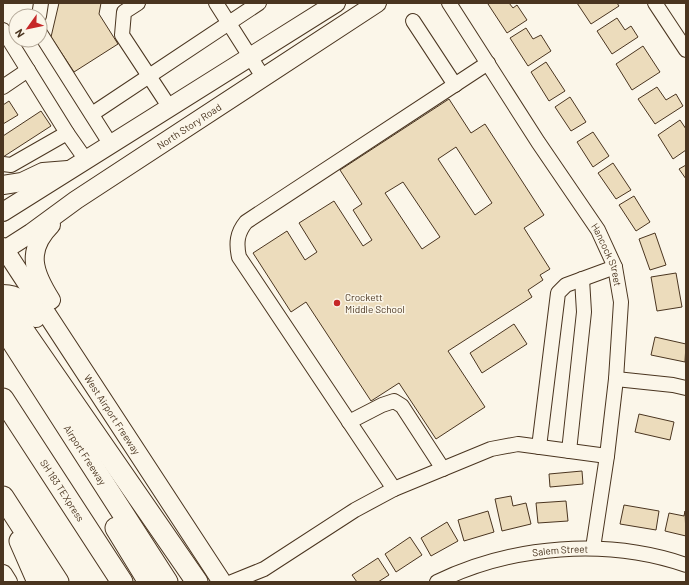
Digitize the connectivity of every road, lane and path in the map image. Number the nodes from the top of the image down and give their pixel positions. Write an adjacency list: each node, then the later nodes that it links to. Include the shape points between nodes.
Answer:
1 (138, 3): 16 (street, via 124,12 122,35)
2 (216, 3): 9 (street)
3 (259, 3): 9 (street)
4 (377, 3): 17 (main road, North Story Road)
5 (449, 3): 14 (street, Hancock Street)
6 (655, 3): 12 (street)
7 (333, 4): 13 (main road)
8 (413, 21): 18 (street)
9 (228, 23): 13 (street); 16 (street)
10 (3, 30): 15 (street)
11 (48, 45): 21 (street)
12 (686, 50)
13 (250, 57): 17 (street); 20 (main road)
14 (488, 64): 18 (street); 31 (street, Hancock Street, via 598,230)
15 (28, 70): 19 (street); 22 (street)
16 (149, 76): 20 (street); 21 (street)
17 (263, 77): 28 (main road, North Story Road)
18 (455, 85): 39 (street, via 246,222 237,238 239,257)
19 (3, 87)
20 (170, 108): 23 (main road)
21 (92, 114): 23 (street)
22 (67, 133): 24 (street); 25 (street, via 11,165)
23 (111, 144): 24 (main road)
24 (86, 160): 26 (main road)
25 (3, 164)
26 (71, 170): 27 (main road, via 43,172 22,182); 29 (main road)
27 (3, 185)
28 (76, 200): 30 (main road, North Story Road, via 32,233); 41 (main road, via 48,228 40,240 35,262 36,274 113,398)
29 (3, 212)
30 (4, 249): 41 (main road, West Airport Freeway)
31 (615, 267): 32 (street); 36 (street, Hancock Street, via 621,302)
32 (582, 279): 42 (street, via 566,285 558,293); 43 (street, via 584,312)
33 (3, 294): 41 (main road, via 11,294 22,299 98,409)
34 (6, 317): 58 (highway, Airport Freeway); 59 (highway)
35 (3, 352): 57 (highway)
36 (616, 379): 37 (street); 44 (street, Hancock Street)
37 (686, 388)
38 (3, 399): 56 (highway, SH 183 TEXpress)
39 (349, 422): 45 (street, via 394,401 402,406); 46 (street)
40 (3, 424): 55 (highway, SH 183 TEXpress)
41 (121, 426): 60 (main road, West Airport Freeway)
42 (540, 447): 43 (street); 45 (street, via 518,444 491,449)
43 (569, 451): 44 (street)
44 (607, 456): 49 (street, Hancock Street)
45 (443, 469): 46 (street)
46 (394, 489): 61 (street, via 355,510 264,569)
47 (3, 497): 54 (highway)
48 (3, 504): 53 (highway)
49 (593, 548): 50 (street, Salem Street, via 629,551); 62 (street, Salem Street, via 547,551 505,558)
50 (686, 565)
51 (3, 574): 52 (main road)
52 (8, 582)
53 (38, 582)
54 (58, 582)
55 (106, 582)
56 (122, 582)
57 (149, 582)
58 (167, 582)
59 (197, 582)
60 (222, 582)
61 (232, 582)
62 (437, 582)

